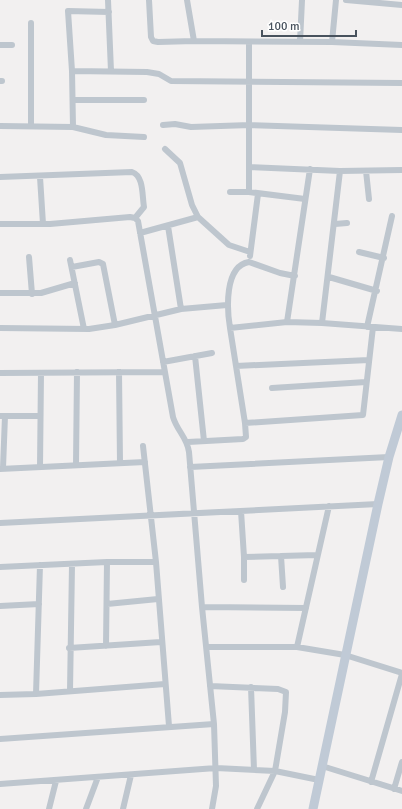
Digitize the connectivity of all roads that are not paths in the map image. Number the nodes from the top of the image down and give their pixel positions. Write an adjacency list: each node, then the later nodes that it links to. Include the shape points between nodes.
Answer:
1 (108, 0): 8 (street)
2 (149, 0): 10 (street, via 151,37 154,41)
3 (188, 0): 10 (street)
4 (302, 0): 12 (street)
5 (336, 0): 13 (street)
6 (346, 0): 7 (street)
7 (402, 5)
8 (108, 12): 17 (street, via 68,11); 18 (street)
9 (31, 23): 26 (street)
10 (194, 41): 11 (street)
11 (249, 42): 12 (street); 19 (street)
12 (300, 42): 13 (street)
13 (332, 42): 16 (street)
14 (0, 45): 15 (street)
15 (12, 45)
16 (402, 45)
17 (72, 70): 18 (street); 21 (street)
18 (111, 71): 19 (street, via 154,73 171,81)
19 (250, 81): 20 (street); 24 (street)
20 (402, 83)
21 (73, 100): 22 (street); 27 (street)
22 (144, 100)
23 (162, 125): 24 (street)
24 (250, 125): 28 (street); 31 (street)
25 (0, 126): 26 (street)
26 (31, 126): 27 (street)
27 (73, 127): 29 (street, via 106,135)
28 (402, 130)
29 (144, 137)
30 (165, 149): 44 (street, via 180,162)
31 (250, 167): 32 (street); 39 (street)
32 (310, 169): 34 (street); 41 (street)
33 (402, 170): 35 (street)
34 (340, 171): 35 (street); 49 (street)
35 (366, 171): 42 (street)
36 (40, 177): 37 (street); 45 (street, via 125,171 135,173 140,179 144,207); 48 (street)
37 (0, 178)
38 (230, 192): 39 (street)
39 (249, 192): 40 (street)
40 (258, 194): 41 (street); 52 (street)
41 (306, 199): 57 (street)
42 (369, 199)
43 (392, 216): 55 (street)
44 (198, 217): 50 (street); 52 (street, via 229,244)
45 (135, 218): 48 (street); 51 (street)
46 (347, 223): 49 (street)
47 (0, 224): 48 (street)
48 (43, 224)
49 (335, 224): 58 (street)
50 (168, 226): 51 (street); 64 (street)
51 (140, 233): 65 (street)
52 (250, 252): 56 (street)
53 (359, 252): 55 (street)
54 (29, 257): 62 (street)
55 (384, 258): 60 (street)
56 (249, 262): 57 (street); 63 (street, via 239,266 234,275)
57 (294, 276): 66 (street)
58 (329, 277): 60 (street); 67 (street)
59 (75, 283): 62 (street, via 48,292); 68 (street, via 71,263 103,264); 72 (street)
60 (377, 291): 69 (street)
61 (0, 293): 62 (street)
62 (32, 294)
63 (227, 305): 64 (street); 71 (street)
64 (181, 309): 65 (street)
65 (154, 315): 68 (street); 77 (street)
66 (287, 322): 67 (street); 71 (street)
67 (322, 323): 69 (street)
68 (115, 325): 72 (street)
69 (370, 327): 73 (street); 76 (street)
70 (0, 328): 72 (street)
71 (230, 328): 78 (street)
72 (84, 329)
73 (402, 330)
74 (212, 353): 75 (street)
75 (195, 356): 77 (street); 90 (street)
76 (368, 360): 78 (street); 84 (street)
77 (163, 362): 81 (street)
78 (236, 366): 89 (street)
79 (77, 372): 80 (street); 83 (street); 96 (street)
80 (119, 372): 81 (street); 95 (street)
81 (165, 372): 91 (street, via 175,424)
82 (0, 373): 83 (street)
83 (41, 373): 88 (street)
84 (366, 382): 85 (street); 89 (street, via 364,411 359,416)
85 (272, 388)
86 (402, 415): 93 (street)
87 (3, 416): 88 (street); 98 (street)
88 (40, 416): 97 (street)
89 (245, 422): 90 (street, via 246,434 243,439)
90 (204, 441): 91 (street)
91 (188, 442): 99 (street)
92 (143, 446): 94 (street)
93 (389, 457): 99 (street); 100 (street)
94 (145, 462): 95 (street); 104 (street)
95 (120, 463): 96 (street)
96 (76, 464): 97 (street)
97 (40, 467): 98 (street)
98 (2, 468)
99 (190, 468): 103 (street)
100 (378, 504): 101 (street); 127 (street)
101 (329, 506): 102 (street); 106 (street)
102 (240, 511): 103 (street); 108 (street)
103 (195, 514): 104 (street); 120 (street)
104 (151, 516): 105 (street); 110 (street)
105 (0, 523)
106 (317, 555): 107 (street); 121 (street)
107 (281, 556): 108 (street); 115 (street)
108 (244, 557): 114 (street)
109 (107, 562): 110 (street); 111 (street); 118 (street)
110 (156, 562): 116 (street)
111 (72, 564): 112 (street); 126 (street)
112 (40, 565): 113 (street); 117 (street)
113 (0, 567)
114 (244, 580)
115 (283, 587)
116 (158, 599): 118 (street); 122 (street)
117 (38, 604): 119 (street); 133 (street)
118 (107, 604): 123 (street)
119 (0, 606)
120 (202, 607): 121 (street); 124 (street)
121 (306, 608): 125 (street)
122 (161, 642): 123 (street); 129 (street)
123 (106, 646): 126 (street)
124 (207, 647): 125 (street); 130 (street)
125 (297, 647): 127 (street)
126 (70, 648): 132 (street)
127 (345, 655): 128 (street); 139 (street)
128 (402, 674): 147 (street)
129 (165, 684): 132 (street); 136 (street)
130 (210, 686): 131 (street); 135 (street)
131 (251, 687): 141 (street); 142 (street, via 286,692)
132 (70, 691): 133 (street)
133 (36, 694): 134 (street)
134 (0, 695)
135 (214, 724): 136 (street); 140 (street)
136 (169, 726): 137 (street)
137 (0, 739)
138 (402, 762): 149 (street)
139 (322, 766): 145 (street); 147 (street)
140 (216, 768): 141 (street); 143 (street); 154 (street)
141 (254, 770): 142 (street)
142 (275, 771): 145 (street); 155 (street)
143 (131, 774): 144 (street); 153 (street)
144 (98, 776): 146 (street); 152 (street)
145 (319, 780): 156 (street)
146 (56, 781): 148 (street); 151 (street)
147 (371, 782): 149 (street)
148 (0, 784)
149 (394, 789): 150 (street)
150 (402, 791)
151 (49, 809)
152 (86, 809)
153 (123, 809)
154 (212, 809)
155 (257, 809)
156 (313, 809)

